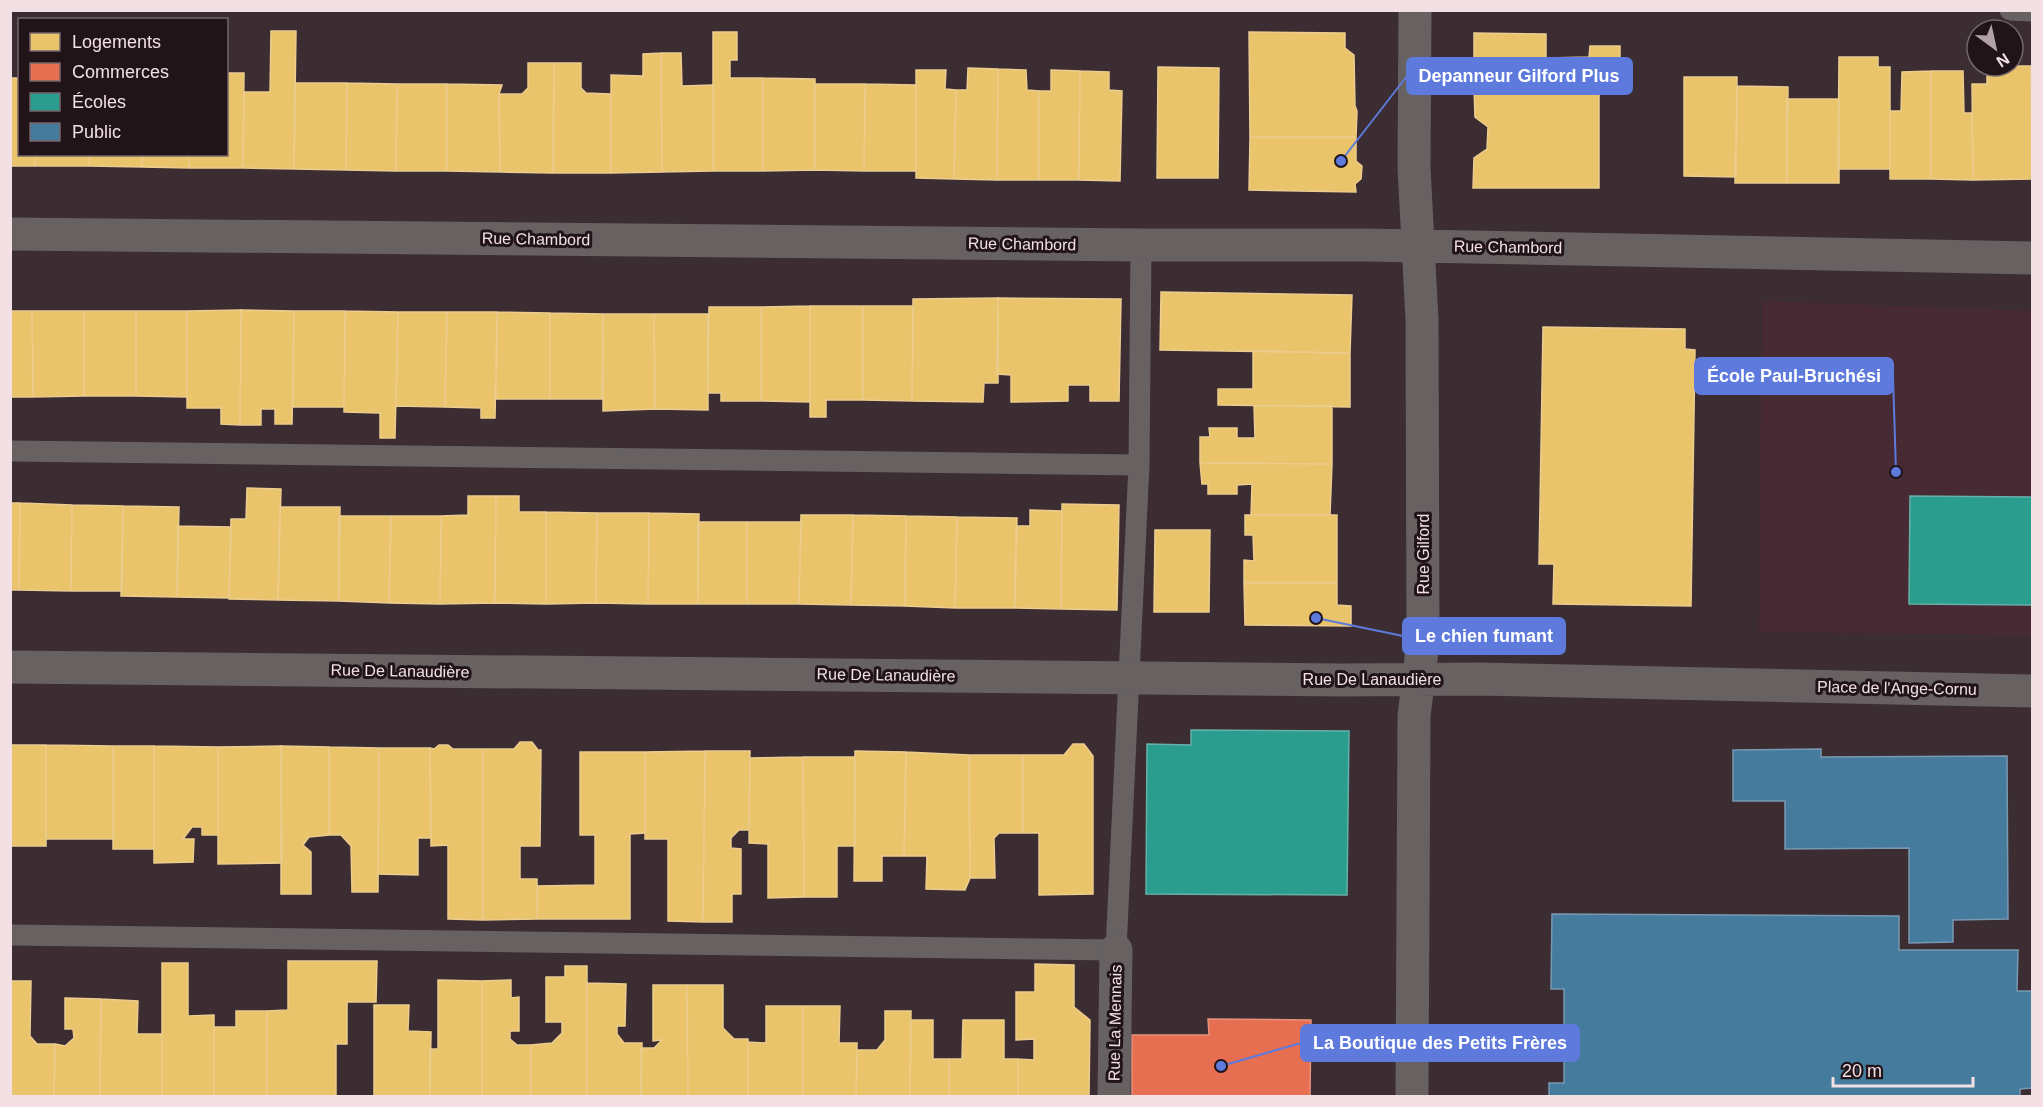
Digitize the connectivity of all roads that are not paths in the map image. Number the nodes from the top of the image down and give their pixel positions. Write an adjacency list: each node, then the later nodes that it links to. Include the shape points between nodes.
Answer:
1 (1415, 10): 6 (street, Rue Gilford, via 1414,167)
2 (2010, 10): 3 (lane)
3 (2032, 11)
4 (10, 234): 5 (street, Rue Chambord)
5 (1141, 245): 6 (street, Rue Chambord); 9 (lane)
6 (1419, 246): 7 (street, Rue Chambord); 12 (street, Rue Gilford, via 1423,619)
7 (2032, 258)
8 (10, 451): 9 (lane)
9 (1138, 465): 11 (lane)
10 (10, 667): 11 (street, Rue De Lanaudière)
11 (1129, 678): 12 (street, Rue De Lanaudière); 16 (lane)
12 (1419, 681): 13 (street, Rue De Lanaudière); 18 (street, Rue Gilford, via 1414,716)
13 (1761, 685): 14 (street, Place de l'Ange-Cornu)
14 (2032, 691)
15 (10, 935): 16 (lane)
16 (1116, 950): 17 (street, Rue La Mennais)
17 (1114, 1096)
18 (1412, 1096)

